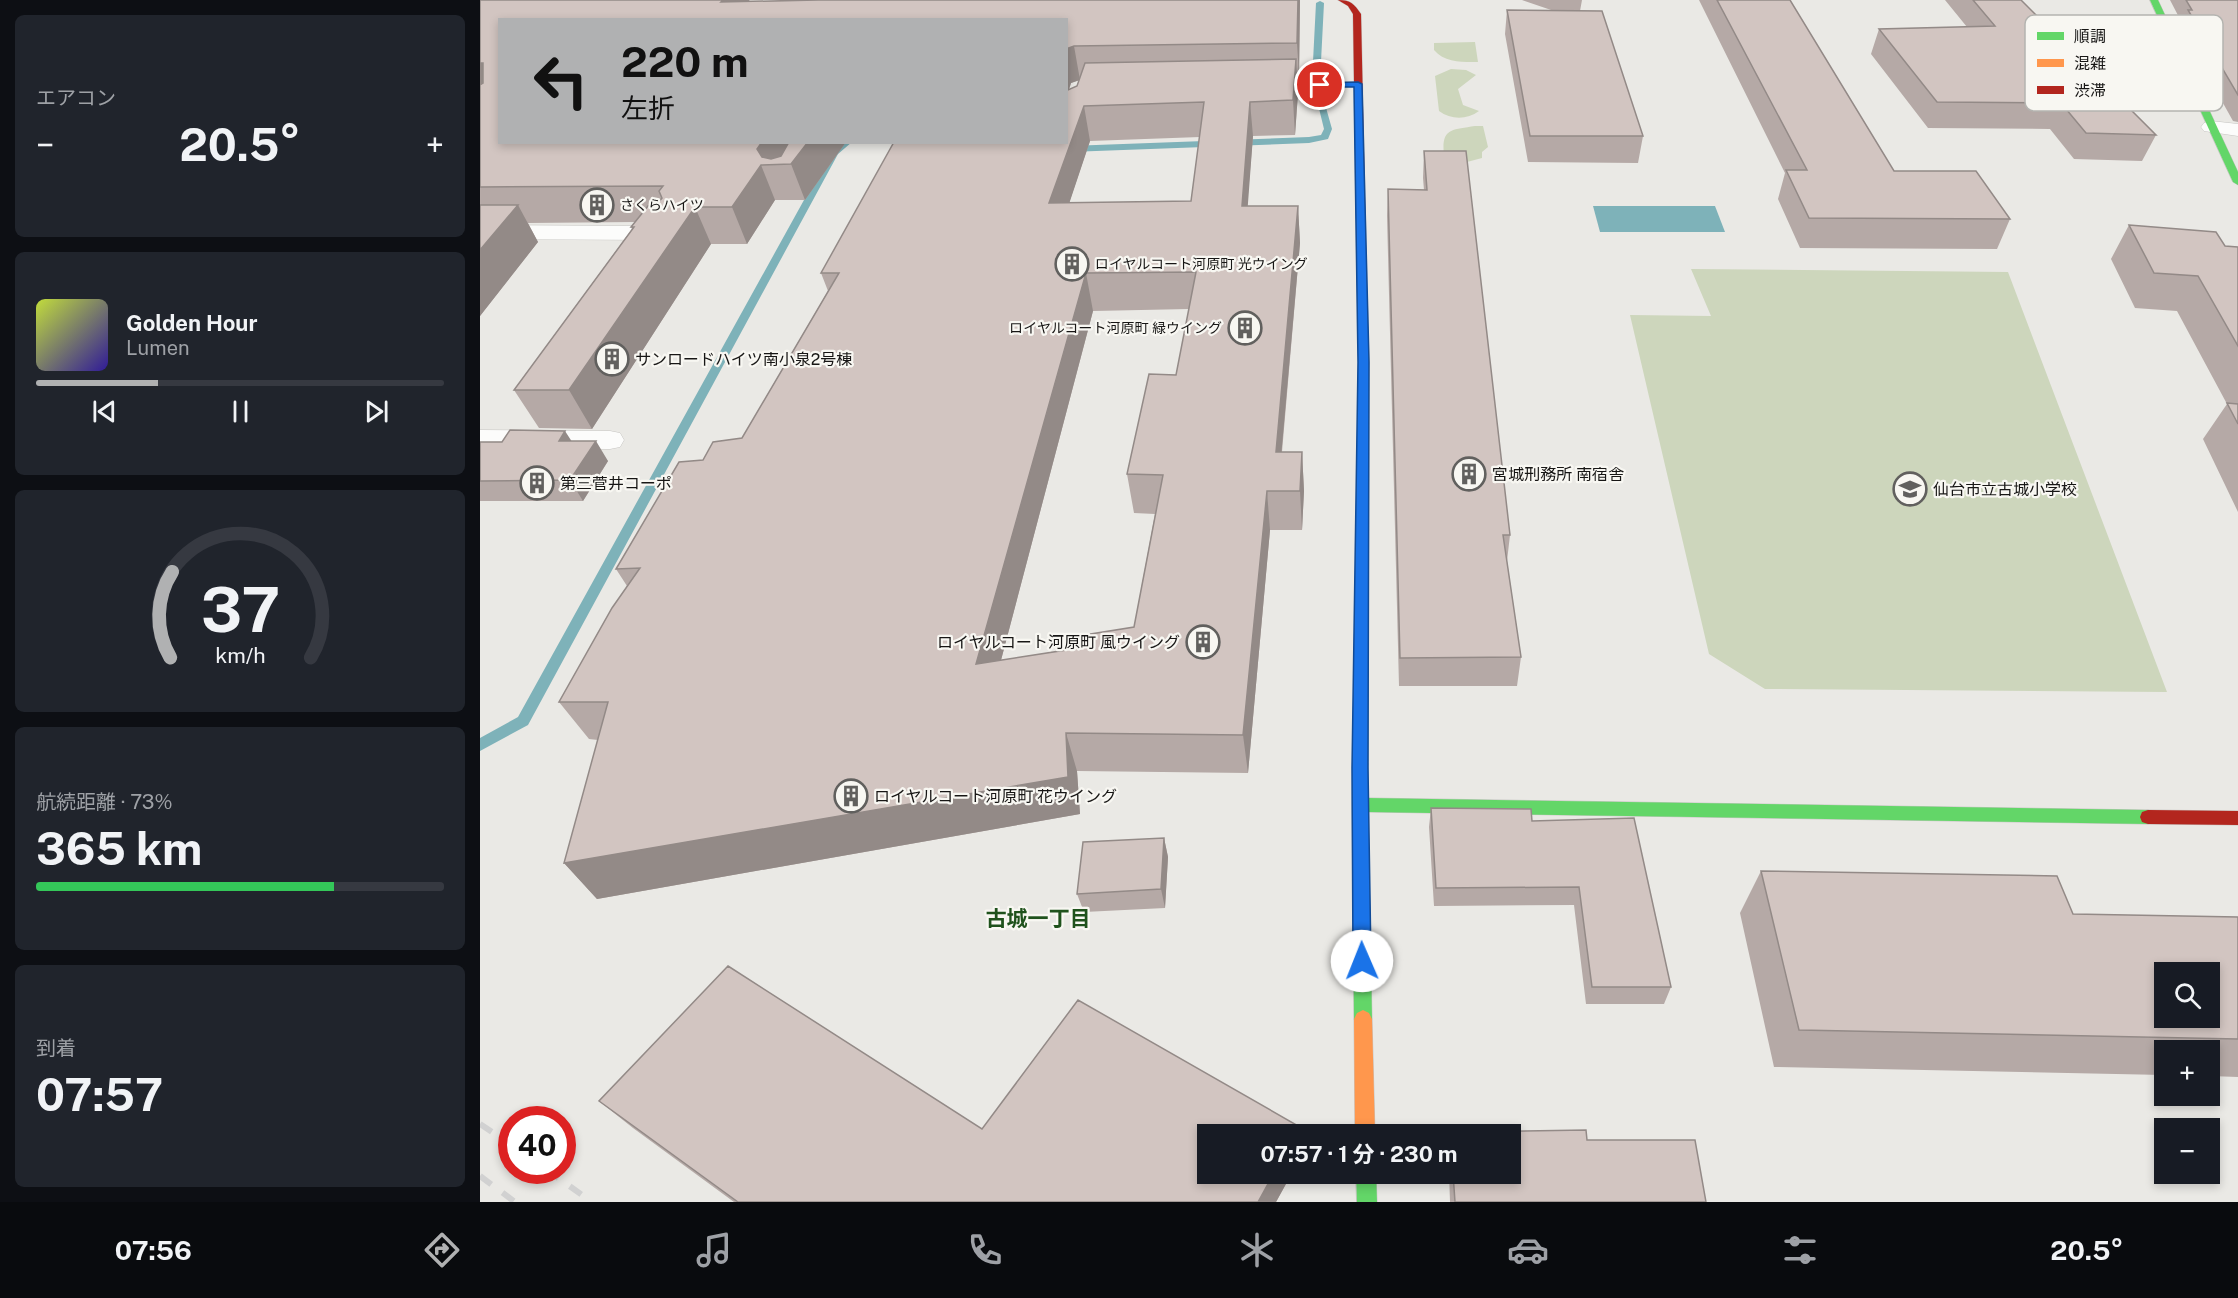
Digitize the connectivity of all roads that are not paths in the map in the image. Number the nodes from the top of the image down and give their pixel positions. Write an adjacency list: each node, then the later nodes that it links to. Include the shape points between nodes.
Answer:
1 (1342, 0): 4 (street, via 1357,14)
2 (2154, 0): 3 (street)
3 (2161, 15)
4 (1358, 84): 5 (street); 14 (street, via 1364,362)
5 (1236, 86)
6 (2204, 111): 7 (street)
7 (2211, 127): 8 (street); 9 (street)
8 (2238, 130)
9 (2238, 182)
10 (480, 232): 11 (street)
11 (665, 233)
12 (480, 439): 13 (street)
13 (610, 440)
14 (1360, 805): 15 (street); 16 (street)
15 (2238, 818)
16 (1365, 1124)
17 (1366, 1184): 18 (street)
18 (1367, 1202)

